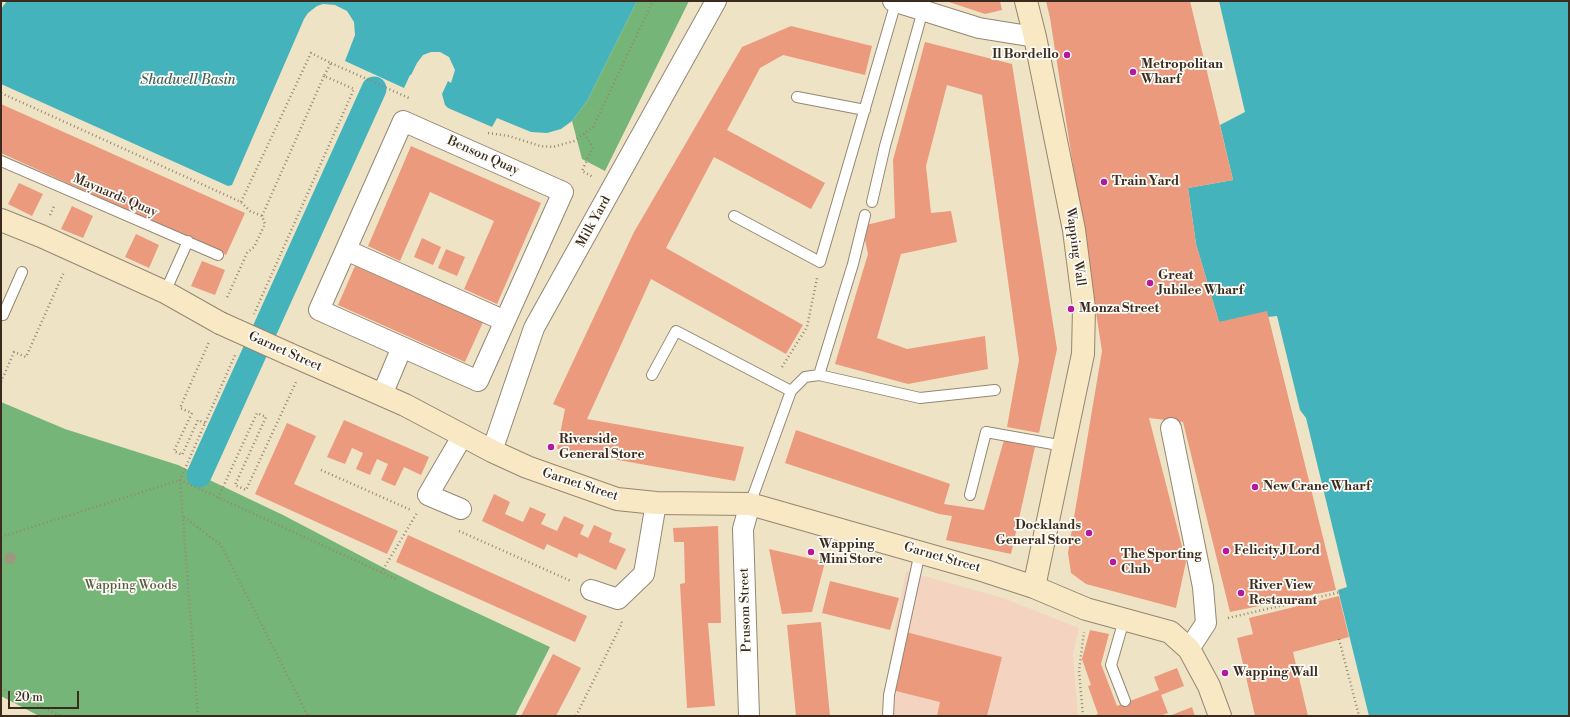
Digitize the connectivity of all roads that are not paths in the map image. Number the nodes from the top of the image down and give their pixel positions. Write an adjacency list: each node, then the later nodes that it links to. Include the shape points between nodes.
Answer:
1 (716, 1): 29 (street, Milk Yard, via 534,328)
2 (894, 1): 4 (street); 7 (lane)
3 (1026, 1): 5 (street, Wapping Wall)
4 (923, 10): 5 (street, via 979,28); 9 (lane)
5 (1035, 37): 28 (street, Wapping Wall, via 1074,230 1084,308 1083,354)
6 (797, 97): 7 (lane)
7 (865, 110): 11 (lane, via 820,262)
8 (1, 161): 13 (lane, Maynards Quay)
9 (872, 202)
10 (865, 215): 22 (lane, via 853,264)
11 (734, 216)
12 (1, 220): 17 (street, Garnet Street)
13 (188, 242): 15 (lane, Maynards Quay); 17 (lane)
14 (346, 250): 19 (street); 19 (street, Benson Quay, via 403,121 563,192); 20 (street, Benson Quay, via 319,310)
15 (218, 254)
16 (22, 272): 18 (lane, via 3,315)
17 (165, 292): 25 (street, Garnet Street, bridge, via 219,322)
18 (1, 314)
19 (505, 321): 20 (street, Benson Quay, via 478,381)
20 (402, 347): 25 (street)
21 (652, 375): 24 (lane, via 676,331)
22 (819, 375): 23 (lane, via 920,398); 24 (lane, via 805,377)
23 (995, 390)
24 (791, 391): 32 (lane)
25 (382, 395): 27 (street, Garnet Street)
26 (1171, 428): 38 (street, via 1203,587 1206,623)
27 (463, 435): 29 (street, Garnet Street); 33 (street, via 428,495)
28 (1064, 446): 30 (lane, via 986,432); 35 (street, Wapping Wall)
29 (492, 451): 31 (street, Garnet Street, via 527,467 617,499)
30 (970, 495)
31 (656, 503): 32 (street, Garnet Street); 36 (street, via 644,574 618,599)
32 (750, 504): 34 (street, Garnet Street); 40 (street, Prusom Street, via 743,529)
33 (461, 509)
34 (920, 552): 35 (street, Garnet Street); 41 (lane, via 889,696)
35 (1034, 587): 37 (street, Garnet Street, via 1086,609)
36 (591, 590)
37 (1124, 620): 38 (street, Garnet Street, via 1170,632); 39 (lane, via 1111,665)
38 (1189, 649): 42 (street, Garnet Street, via 1209,686)
39 (1125, 701)
40 (749, 716)
41 (888, 716)
42 (1220, 716)

